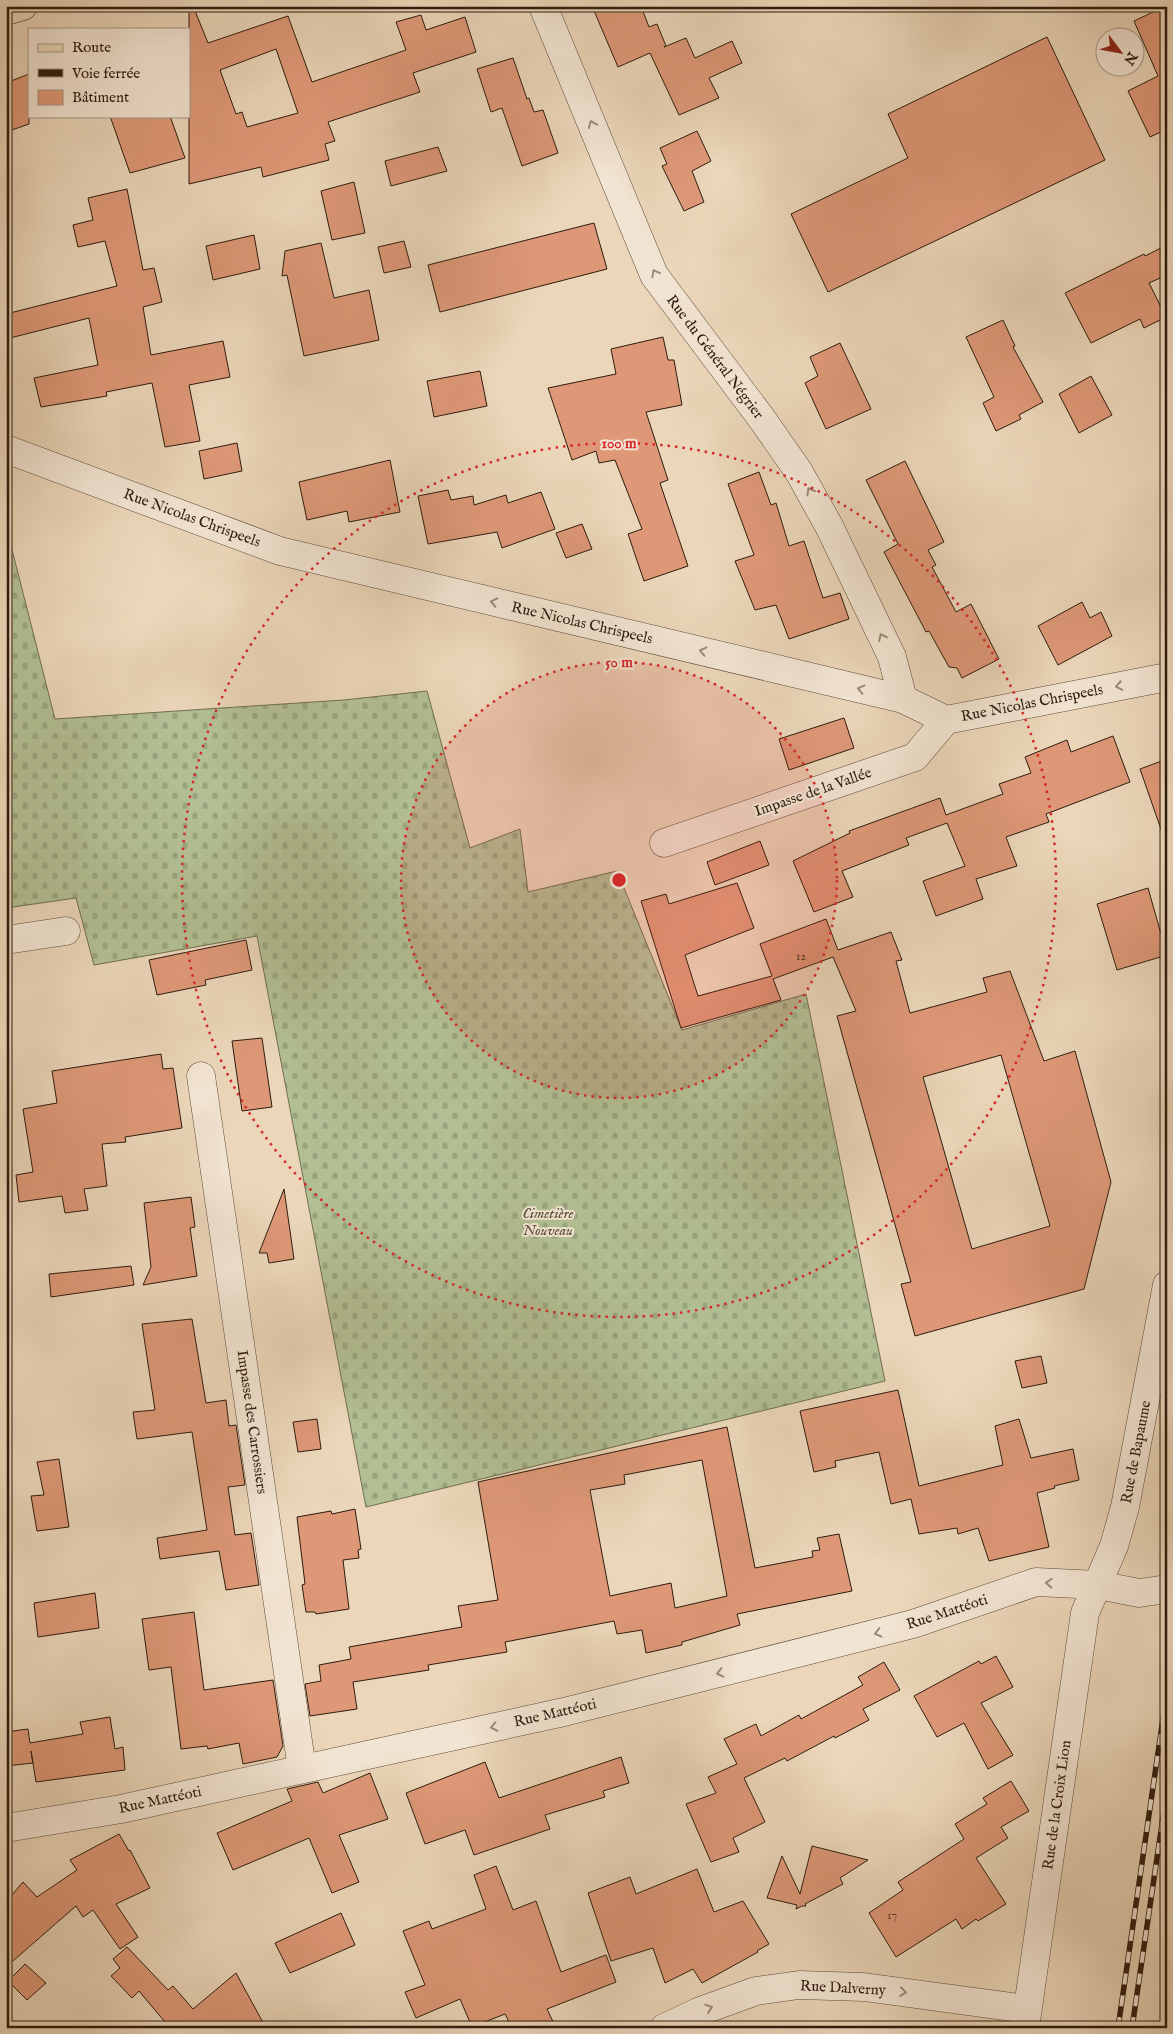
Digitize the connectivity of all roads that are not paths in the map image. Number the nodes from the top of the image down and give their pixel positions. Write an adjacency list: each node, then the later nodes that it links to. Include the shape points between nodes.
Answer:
1 (23, 6): 3 (main road)
2 (543, 6): 6 (street, Rue du Général Négrier, one-way to 2, via 892,657 829,526 799,472 654,275)
3 (6, 11)
4 (6, 449): 6 (street, Rue Nicolas Chrispeels, one-way to 4, via 280,551)
5 (1167, 677): 7 (street, Rue Nicolas Chrispeels, one-way to 7)
6 (903, 699): 7 (street, Rue Nicolas Chrispeels)
7 (946, 720): 8 (street, Impasse de la Vallée, via 916,757)
8 (664, 843)
9 (66, 931): 10 (street)
10 (6, 940)
11 (201, 1076): 15 (street, Impasse des Carrossiers)
12 (1167, 1285): 13 (street, Rue de Bapaume, via 1125,1506 1114,1546)
13 (1098, 1585): 14 (street, Rue Mattéoti, via 1139,1593); 15 (street, Rue Mattéoti, one-way to 15, via 1036,1582 913,1624 564,1712); 17 (street, Rue de la Croix Lion, via 1085,1613)
14 (1167, 1589)
15 (302, 1769): 16 (street, Rue Mattéoti, via 121,1809)
16 (6, 1828)
17 (1026, 2019): 18 (street, Rue Dalverny, one-way to 17, via 756,1991 799,1984 864,1987)
18 (664, 2028)

